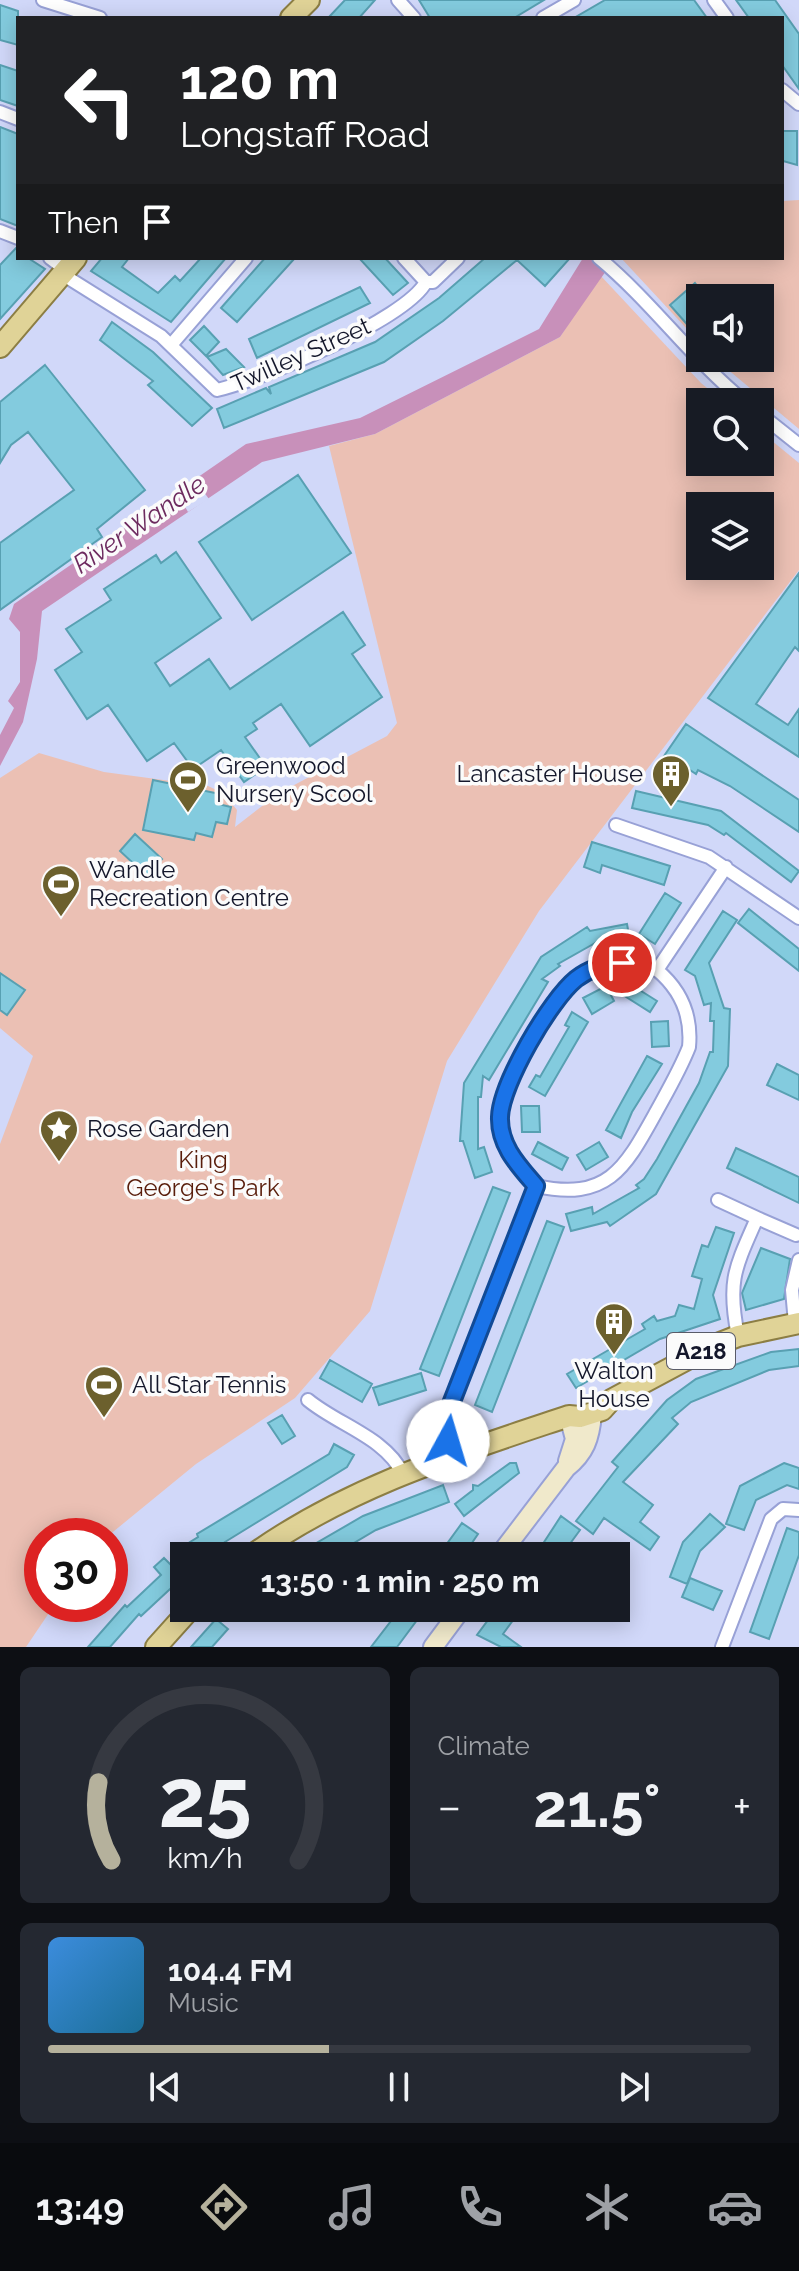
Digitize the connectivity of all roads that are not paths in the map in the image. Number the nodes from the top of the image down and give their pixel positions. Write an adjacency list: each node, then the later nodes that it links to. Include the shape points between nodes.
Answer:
1 (43, 0): 5 (street)
2 (309, 0): 6 (main road)
3 (398, 0): 7 (street)
4 (574, 0): 8 (street)
5 (94, 16)
6 (293, 16)
7 (412, 16)
8 (546, 16)
9 (244, 260): 15 (street)
10 (406, 260): 14 (street)
11 (456, 260): 14 (street, Twilley Street, via 433,282)
12 (602, 260): 17 (street)
13 (64, 265): 15 (street, Twilley Street); 16 (main road)
14 (426, 282): 15 (street, Twilley Street, via 373,324 220,390)
15 (171, 345)
16 (0, 347)
17 (729, 388)
18 (774, 425): 19 (street)
19 (799, 445)
20 (616, 825): 21 (street, via 690,848)
21 (726, 867): 22 (street); 23 (street)
22 (799, 918)
23 (657, 970): 24 (street, via 684,1004 689,1047 632,1157 616,1176 594,1186 573,1191); 24 (street, via 607,964 578,977 562,991 513,1075 500,1118 503,1141)
24 (536, 1186): 35 (street, via 446,1418)
25 (718, 1200): 26 (street)
26 (757, 1218): 27 (street); 30 (street, via 731,1285)
27 (796, 1235)
28 (799, 1260): 29 (street, via 792,1290)
29 (797, 1323): 30 (main road, A218)
30 (738, 1336): 32 (main road, A218)
31 (308, 1400): 37 (street, via 388,1451)
32 (611, 1400): 33 (main road, A218); 34 (main road, A218, via 598,1398)
33 (592, 1414): 34 (main road, A218); 36 (street, via 586,1445)
34 (569, 1416): 35 (main road, A218); 36 (street, via 575,1439)
35 (453, 1455): 37 (main road, A218)
36 (566, 1468): 40 (street)
37 (403, 1474): 39 (main road, A218, via 327,1507)
38 (799, 1510): 45 (street, via 783,1509 771,1519)
39 (273, 1542)
40 (510, 1542)
41 (178, 1622): 44 (main road)
42 (452, 1622): 43 (street)
43 (435, 1646)
44 (156, 1647)
45 (722, 1647)

